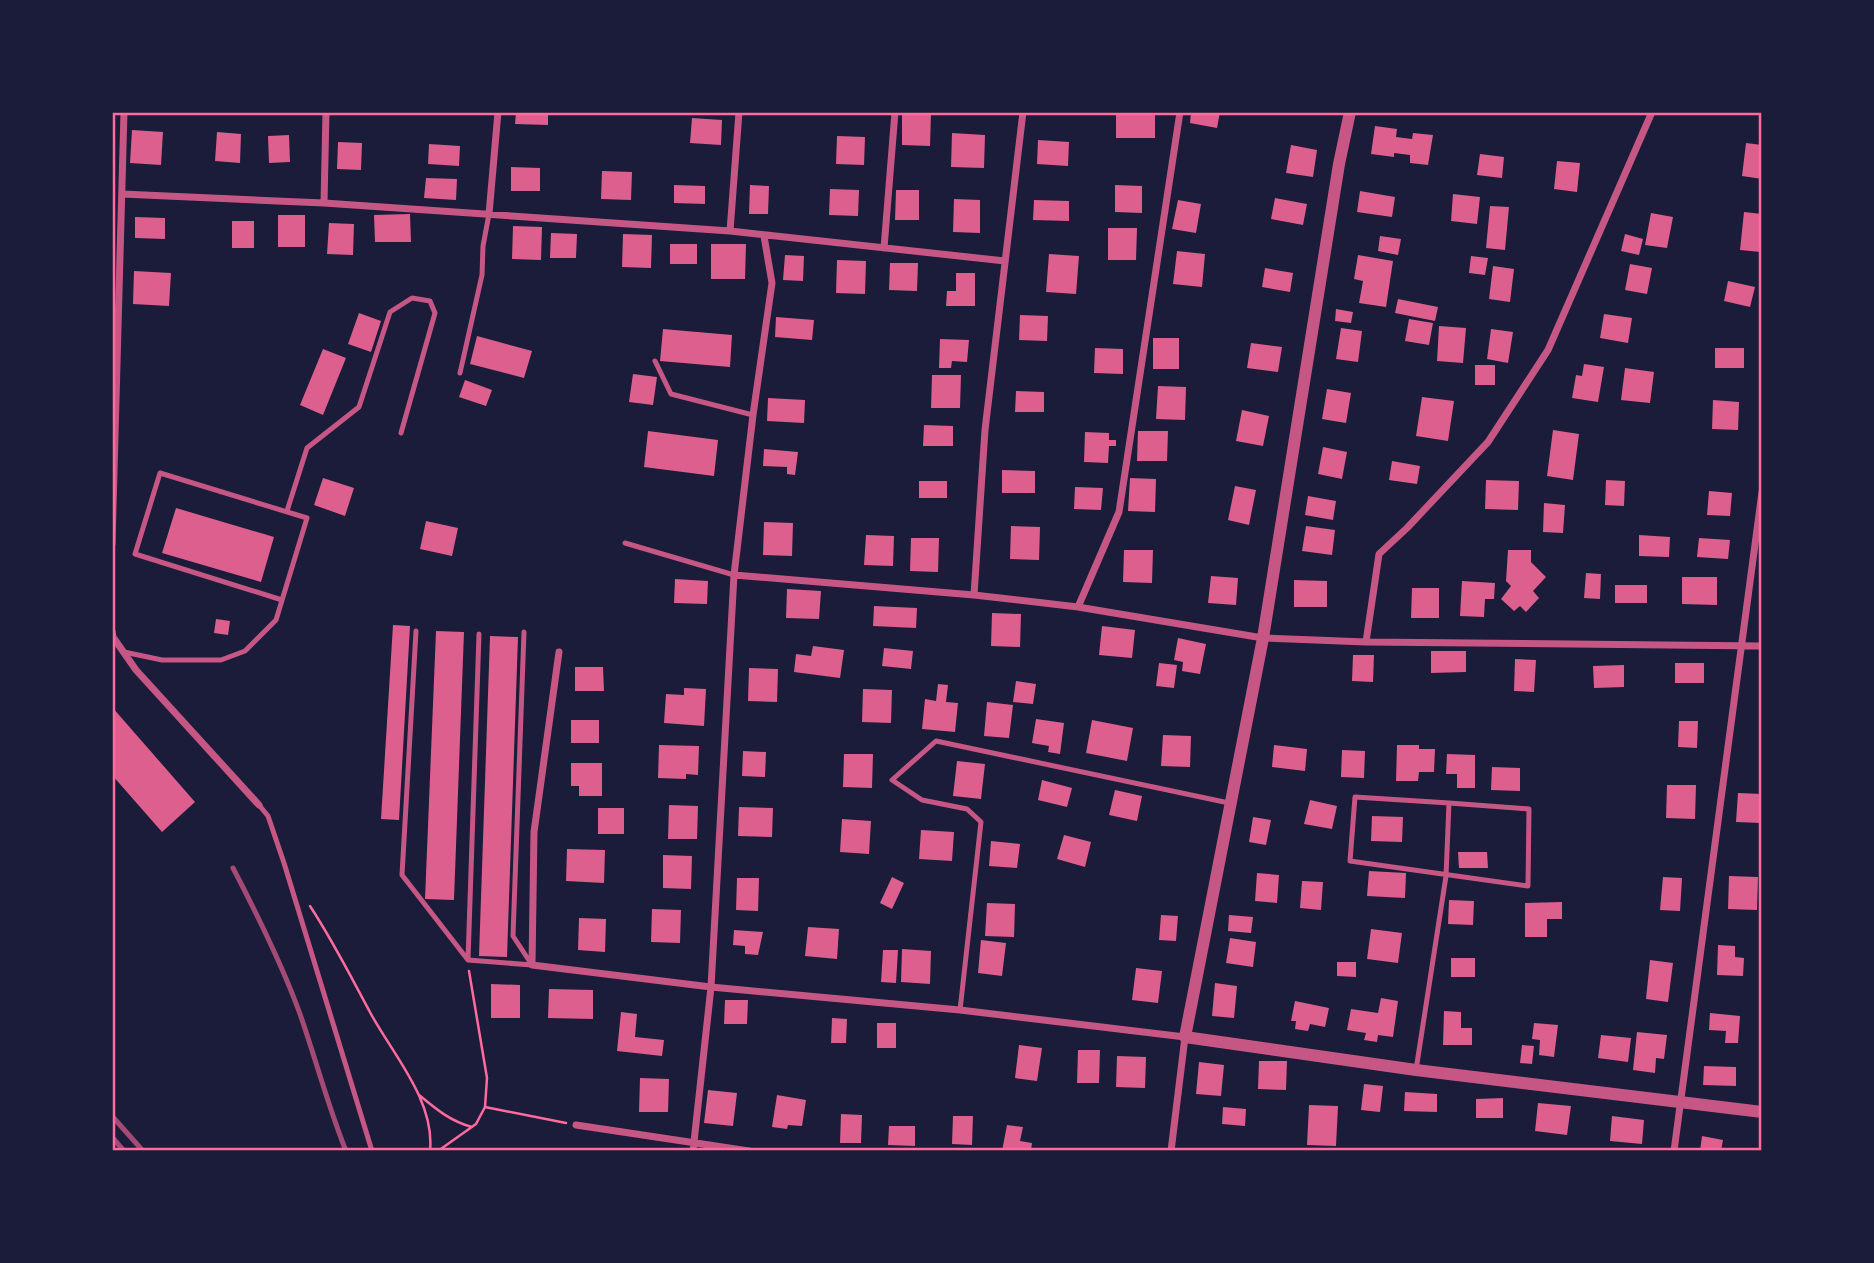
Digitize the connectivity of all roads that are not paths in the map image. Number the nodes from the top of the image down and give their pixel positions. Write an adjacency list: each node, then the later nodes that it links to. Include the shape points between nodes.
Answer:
1 (124, 112): 10 (street)
2 (327, 112): 11 (street)
3 (498, 112): 12 (street)
4 (739, 112): 13 (street)
5 (895, 112): 15 (street)
6 (1023, 112): 16 (street)
7 (1180, 112): 29 (street, via 1119,512)
8 (1350, 112): 34 (street)
9 (1652, 112): 35 (street, via 1548,350 1488,442 1379,554)
10 (122, 194): 11 (street); 20 (street)
11 (324, 203): 12 (street)
12 (489, 214): 13 (street); 18 (lane, via 482,275)
13 (730, 231): 14 (street)
14 (764, 236): 15 (street); 19 (street, via 772,283)
15 (884, 248): 16 (street)
16 (1006, 261): 27 (street, via 985,430)
17 (655, 361): 19 (lane, via 671,394)
18 (460, 373)
19 (753, 415): 26 (street)
20 (114, 423): 25 (street)
21 (401, 433): 23 (lane, via 435,313 430,301 412,298 390,312 359,407 307,448)
22 (1762, 492): 36 (street)
23 (287, 512): 28 (lane, via 307,518); 28 (lane, via 160,473 135,554)
24 (625, 543): 26 (lane)
25 (112, 544)
26 (734, 575): 27 (street); 46 (street)
27 (974, 595): 29 (street)
28 (282, 600): 38 (lane, via 276,620 245,651 221,660 162,660)
29 (1078, 607): 34 (street)
30 (112, 631): 38 (street)
31 (416, 631): 44 (lane, via 402,875)
32 (524, 632): 45 (lane, via 513,936)
33 (479, 634): 44 (lane)
34 (1263, 638): 35 (street); 41 (street)
35 (1366, 642): 36 (street)
36 (1742, 645): 37 (street); 50 (street)
37 (1762, 646)
38 (124, 652): 42 (street)
39 (559, 652): 45 (street, via 534,832)
40 (1449, 803): 43 (lane); 43 (lane, via 1529,809 1528,886); 43 (lane, via 1355,797 1350,861)
41 (1232, 804): 47 (lane, via 936,741 892,780 922,800 967,809 981,822); 48 (street)
42 (259, 805): 54 (lane, via 268,816 284,863)
43 (1446, 876): 49 (lane)
44 (468, 960): 45 (lane)
45 (532, 965): 46 (street)
46 (711, 988): 47 (street); 53 (street)
47 (960, 1010): 48 (street)
48 (1185, 1037): 49 (street); 56 (street)
49 (1416, 1070): 50 (street)
50 (1682, 1102): 51 (street); 57 (street)
51 (1762, 1112)
52 (576, 1125): 53 (street)
53 (693, 1147): 55 (street)
54 (372, 1151)
55 (749, 1151)
56 (1171, 1151)
57 (1674, 1151)

